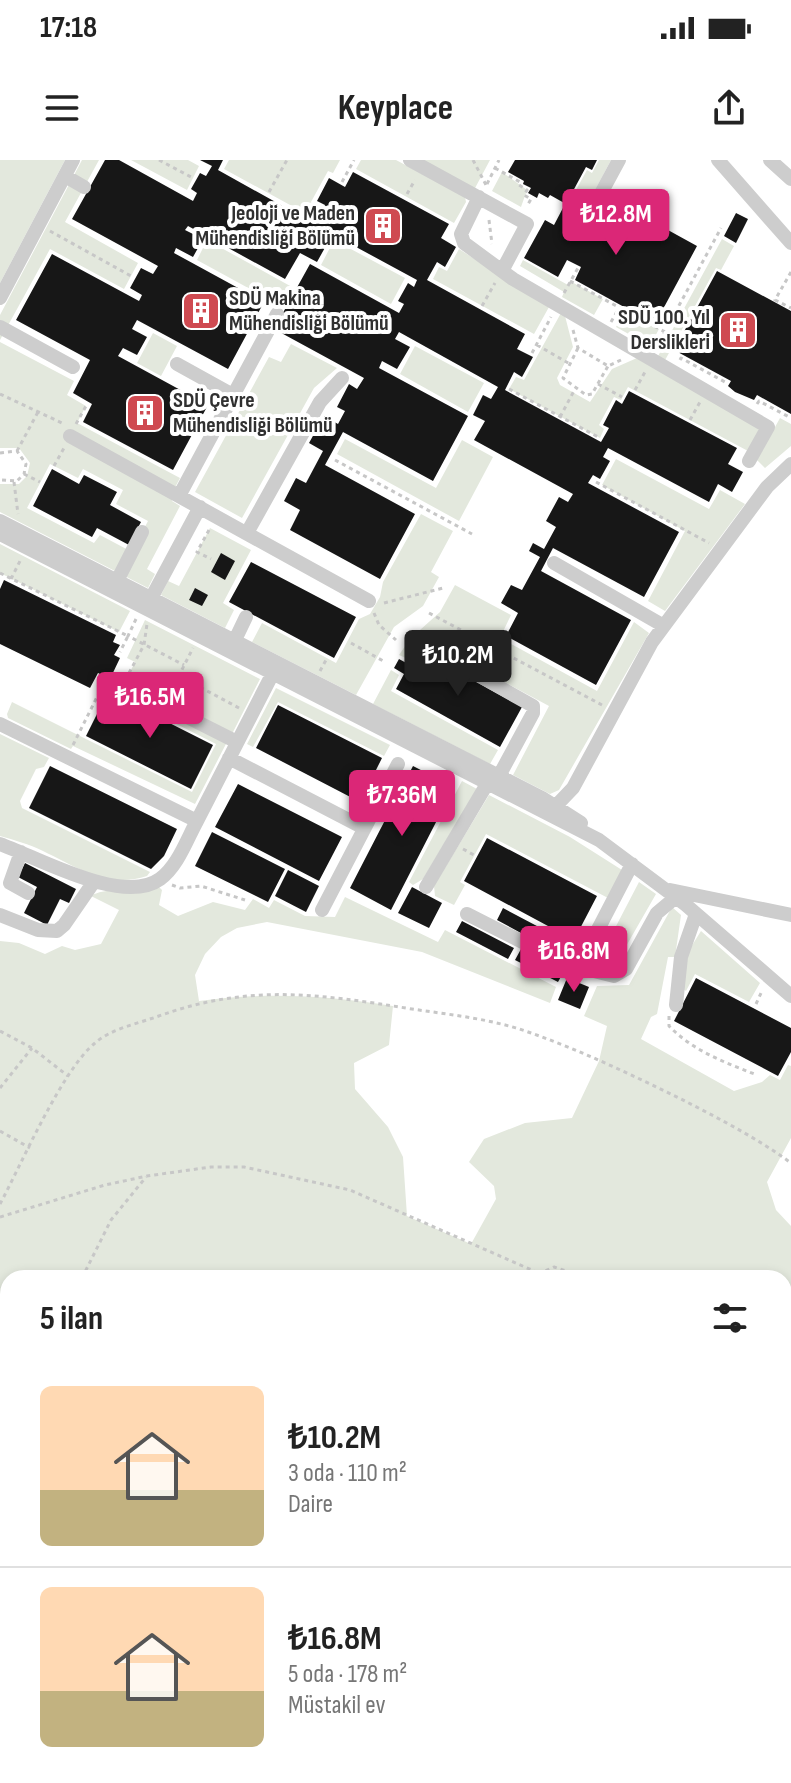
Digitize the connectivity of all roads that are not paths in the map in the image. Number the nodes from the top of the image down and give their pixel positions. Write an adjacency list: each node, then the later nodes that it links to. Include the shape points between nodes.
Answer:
1 (73, 160): 6 (street)
2 (410, 160): 9 (street)
3 (619, 160): 10 (street)
4 (718, 160): 11 (street)
5 (770, 160): 7 (street)
6 (65, 176): 8 (street); 13 (street)
7 (791, 179)
8 (84, 187)
9 (483, 191): 12 (street, via 461,239); 12 (street, via 527,224)
10 (592, 210)
11 (791, 243)
12 (500, 274): 21 (street, via 768,427)
13 (0, 298)
14 (277, 314): 19 (street)
15 (0, 327): 17 (street)
16 (177, 364): 19 (street)
17 (73, 367)
18 (342, 378): 27 (street, via 320,402)
19 (233, 395): 23 (street)
20 (72, 432): 23 (street)
21 (749, 461)
22 (791, 464): 34 (street, via 767,487)
23 (179, 496): 24 (street)
24 (200, 507): 27 (street); 32 (street)
25 (0, 521): 30 (street)
26 (142, 532): 30 (street)
27 (247, 533): 31 (street)
28 (0, 534): 32 (street)
29 (554, 563): 34 (street)
30 (117, 581): 32 (street)
31 (369, 601)
32 (145, 611): 35 (street); 37 (street)
33 (246, 617): 35 (street)
34 (664, 626): 44 (street, via 573,788)
35 (234, 642): 37 (street)
36 (428, 647): 43 (street, via 533,706)
37 (275, 670): 40 (street); 43 (street)
38 (124, 685): 40 (street)
39 (0, 724): 45 (street)
40 (237, 742): 41 (street)
41 (229, 758): 45 (street); 46 (street)
42 (398, 764): 46 (street)
43 (493, 780): 44 (street); 51 (street)
44 (552, 810): 49 (street)
45 (197, 821): 50 (street, via 163,877 143,885)
46 (364, 828): 54 (street)
47 (0, 845): 48 (street)
48 (21, 852): 50 (street); 52 (street, via 10,883)
49 (632, 864): 53 (street); 59 (street)
50 (93, 883): 57 (street, via 57,931 38,930)
51 (426, 887)
52 (28, 893)
53 (671, 893): 56 (street); 58 (street); 59 (street, via 621,974)
54 (322, 910)
55 (467, 914): 59 (street)
56 (696, 914): 60 (street); 61 (street, via 681,957)
57 (0, 915)
58 (791, 915)
59 (578, 968)
60 (791, 996)
61 (676, 1005)

